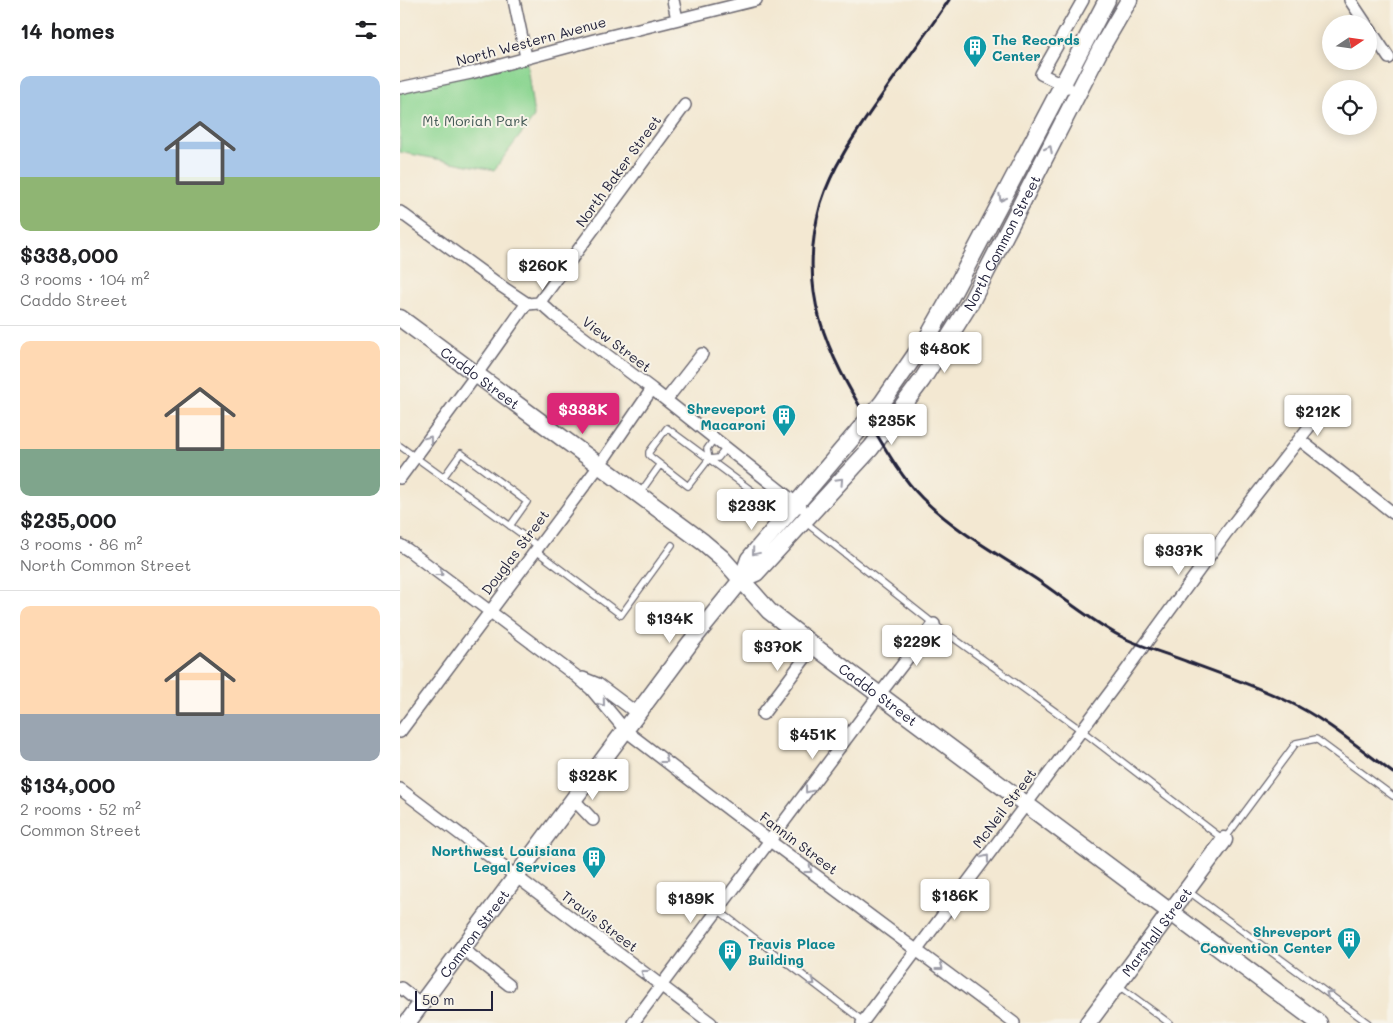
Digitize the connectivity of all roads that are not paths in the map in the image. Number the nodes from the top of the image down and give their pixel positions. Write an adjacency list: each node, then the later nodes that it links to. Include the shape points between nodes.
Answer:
1 (514, 0): 11 (street)
2 (673, 0): 9 (street)
3 (756, 0): 9 (street, North Western Avenue)
4 (1083, 0): 13 (street, via 1041,74)
5 (1107, 0): 13 (main road, North Common Street)
6 (1128, 0): 15 (main road, North Common Street)
7 (1350, 0): 8 (street)
8 (1360, 15)
9 (677, 19): 11 (street, North Western Avenue)
10 (1378, 42): 12 (street)
11 (526, 58): 14 (street, North Western Avenue)
12 (1389, 58)
13 (1062, 84): 15 (street); 38 (main road, North Common Street, one-way to 38, via 929,335 882,403)
14 (400, 88)
15 (1078, 92): 40 (main road, North Common Street, one-way to 15, via 871,448 922,380 971,302)
16 (685, 105): 19 (street, North Baker Street)
17 (402, 218): 18 (street)
18 (527, 303): 19 (street); 22 (street)
19 (539, 303): 23 (street, View Street)
20 (400, 318): 22 (main road, Caddo Street)
21 (702, 354): 24 (street)
22 (476, 375): 30 (street, one-way to 22); 33 (main road, Caddo Street)
23 (652, 389): 24 (street, View Street); 33 (street, Douglas Street)
24 (666, 400): 26 (street, View Street)
25 (1316, 418): 27 (street, McNeil Street)
26 (714, 439): 29 (street, View Street); 31 (lane, via 707,449)
27 (1300, 440): 39 (street); 53 (street, McNeil Street, via 1226,533)
28 (400, 446): 30 (lane)
29 (726, 448): 31 (lane, via 718,458); 38 (street, View Street)
30 (415, 457): 34 (street); 35 (lane)
31 (708, 459): 32 (lane, via 688,486); 32 (lane, via 667,428 649,452); 36 (lane)
32 (660, 465): 37 (lane)
33 (599, 466): 37 (main road, Caddo Street); 44 (street, Douglas Street)
34 (400, 478)
35 (443, 478): 41 (lane); 41 (lane, via 461,453 527,502)
36 (755, 493)
37 (639, 495): 45 (main road, Caddo Street, via 703,542)
38 (797, 503): 40 (street, View Street); 45 (main road, Common Street, one-way to 45, via 749,559)
39 (1393, 513)
40 (806, 518): 45 (main road, Common Street, via 756,573); 47 (lane)
41 (510, 526): 44 (lane)
42 (672, 545): 44 (lane, via 621,615)
43 (400, 546): 46 (street, Fannin Street, one-way to 46)
44 (537, 548): 46 (street, Douglas Street)
45 (742, 579): 48 (main road, Caddo Street, via 769,611); 51 (main road, Common Street)
46 (490, 611): 49 (street, Fannin Street); 55 (street, Douglas Street)
47 (934, 624): 50 (street); 53 (lane)
48 (814, 646): 50 (main road, Caddo Street); 52 (street)
49 (576, 676): 51 (street, Fannin Street, via 598,684); 54 (street, Fannin Street, one-way to 54)
50 (879, 695): 59 (main road, Caddo Street); 62 (street, one-way to 62)
51 (638, 714): 54 (main road, Common Street)
52 (763, 714)
53 (1081, 730): 59 (street, McNeil Street); 61 (lane)
54 (626, 731): 58 (main road, Common Street); 62 (street, Fannin Street, one-way to 62)
55 (400, 732)
56 (400, 789): 63 (street, Travis Street)
57 (1393, 796): 61 (lane, via 1316,739 1296,743)
58 (574, 800): 60 (street); 63 (main road, Common Street)
59 (1026, 803): 66 (main road, Caddo Street); 68 (street, McNeil Street, one-way to 59)
60 (593, 820)
61 (1224, 840): 64 (main road, Marshall Street)
62 (770, 841): 65 (street); 68 (street, Fannin Street, one-way to 68)
63 (516, 877): 67 (main road, Common Street); 71 (street, Travis Street, one-way to 63)
64 (1187, 890): 66 (main road, Marshall Street); 82 (lane, one-way to 64)
65 (718, 910): 71 (street); 74 (lane, one-way to 74)
66 (1170, 912): 69 (main road, Marshall Street); 81 (main road, Caddo Street)
67 (463, 949): 70 (street); 73 (main road, Common Street)
68 (917, 950): 74 (street, McNeil Street); 78 (street, Fannin Street, one-way to 78)
69 (1117, 984): 79 (main road, Marshall Street); 80 (lane)
70 (509, 985)
71 (661, 986): 76 (street); 77 (street, Travis Street)
72 (401, 988): 73 (street)
73 (421, 1004): 75 (main road, Common Street)
74 (863, 1022)
75 (407, 1023)
76 (633, 1023)
77 (711, 1023)
78 (1014, 1023)
79 (1088, 1023)
80 (1169, 1023)
81 (1318, 1023)
82 (1368, 1023)

